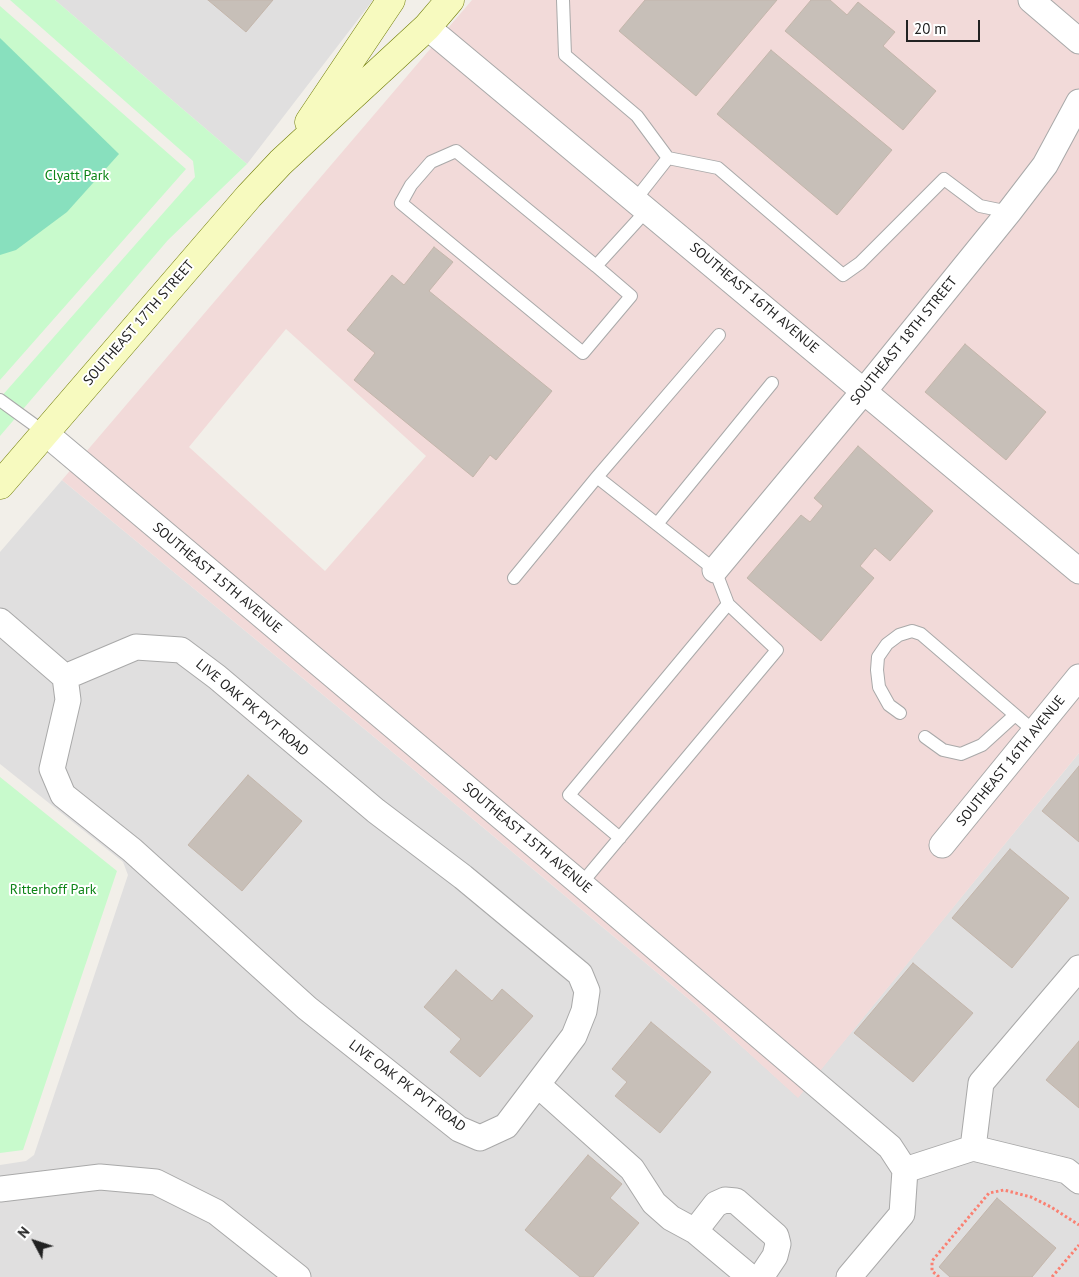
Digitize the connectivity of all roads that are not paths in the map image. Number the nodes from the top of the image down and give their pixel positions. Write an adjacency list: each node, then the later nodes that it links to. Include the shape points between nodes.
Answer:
1 (391, 0): 9 (main road, SOUTHEAST 17TH STREET)
2 (450, 0): 5 (main road, SOUTHEAST 17TH STREET)
3 (563, 0): 8 (lane, via 565,54 637,116)
4 (1031, 0): 6 (street)
5 (427, 27): 9 (main road, SOUTHEAST 17TH STREET); 10 (street, SOUTHEAST 16TH AVENUE)
6 (1079, 40)
7 (1079, 102): 11 (street, SOUTHEAST 18TH STREET, via 1045,165)
8 (668, 158): 10 (lane); 11 (lane, via 718,168 843,275 860,263 944,179 980,206)
9 (281, 162): 17 (main road, SOUTHEAST 17TH STREET)
10 (641, 205): 12 (lane); 15 (street, SOUTHEAST 16TH AVENUE)
11 (1009, 212): 15 (street, SOUTHEAST 18TH STREET)
12 (596, 266): 12 (lane, via 631,296 583,353 401,204 411,185 431,162 456,151)
13 (719, 335): 18 (lane)
14 (772, 383): 20 (lane)
15 (864, 391): 21 (street, SOUTHEAST 18TH STREET); 22 (street, SOUTHEAST 16TH AVENUE)
16 (0, 400): 17 (lane)
17 (44, 432): 19 (main road, SOUTHEAST 17TH STREET); 34 (street, SOUTHEAST 15TH AVENUE)
18 (597, 477): 20 (lane); 23 (lane)
19 (0, 485)
20 (657, 524): 21 (lane)
21 (715, 570): 24 (lane)
22 (1079, 571)
23 (514, 578)
24 (728, 604): 32 (lane, via 777,650); 32 (lane, via 570,795)
25 (0, 621): 26 (street)
26 (65, 676): 36 (street, LIVE OAK PK PVT ROAD, via 68,700 52,769 63,795 132,850 307,1008 459,1129 480,1138 506,1126); 36 (street, LIVE OAK PK PVT ROAD, via 136,647 181,650 580,974 587,991 578,1028)
27 (1079, 678): 30 (street, SOUTHEAST 16TH AVENUE)
28 (900, 714): 29 (lane, via 889,705 879,687 878,657 887,644 912,631 921,634)
29 (1015, 715): 30 (lane); 31 (lane, via 982,745 961,754 943,750)
30 (1035, 732): 33 (street, SOUTHEAST 16TH AVENUE)
31 (925, 737)
32 (620, 838): 34 (lane)
33 (942, 846)
34 (581, 884): 38 (street, SOUTHEAST 15TH AVENUE, via 890,1147)
35 (1079, 968): 37 (street, via 981,1083)
36 (538, 1085): 41 (street, via 632,1169 654,1203 671,1218)
37 (974, 1148): 38 (street); 39 (street, via 1067,1171)
38 (905, 1170): 45 (street, via 902,1214)
39 (1079, 1181)
40 (0, 1189): 42 (street, via 100,1177 156,1182 216,1212)
41 (695, 1231): 43 (street); 44 (street, via 716,1204 725,1200 736,1201 776,1236 775,1256)
42 (298, 1277)
43 (750, 1277)
44 (761, 1277)
45 (849, 1277)

